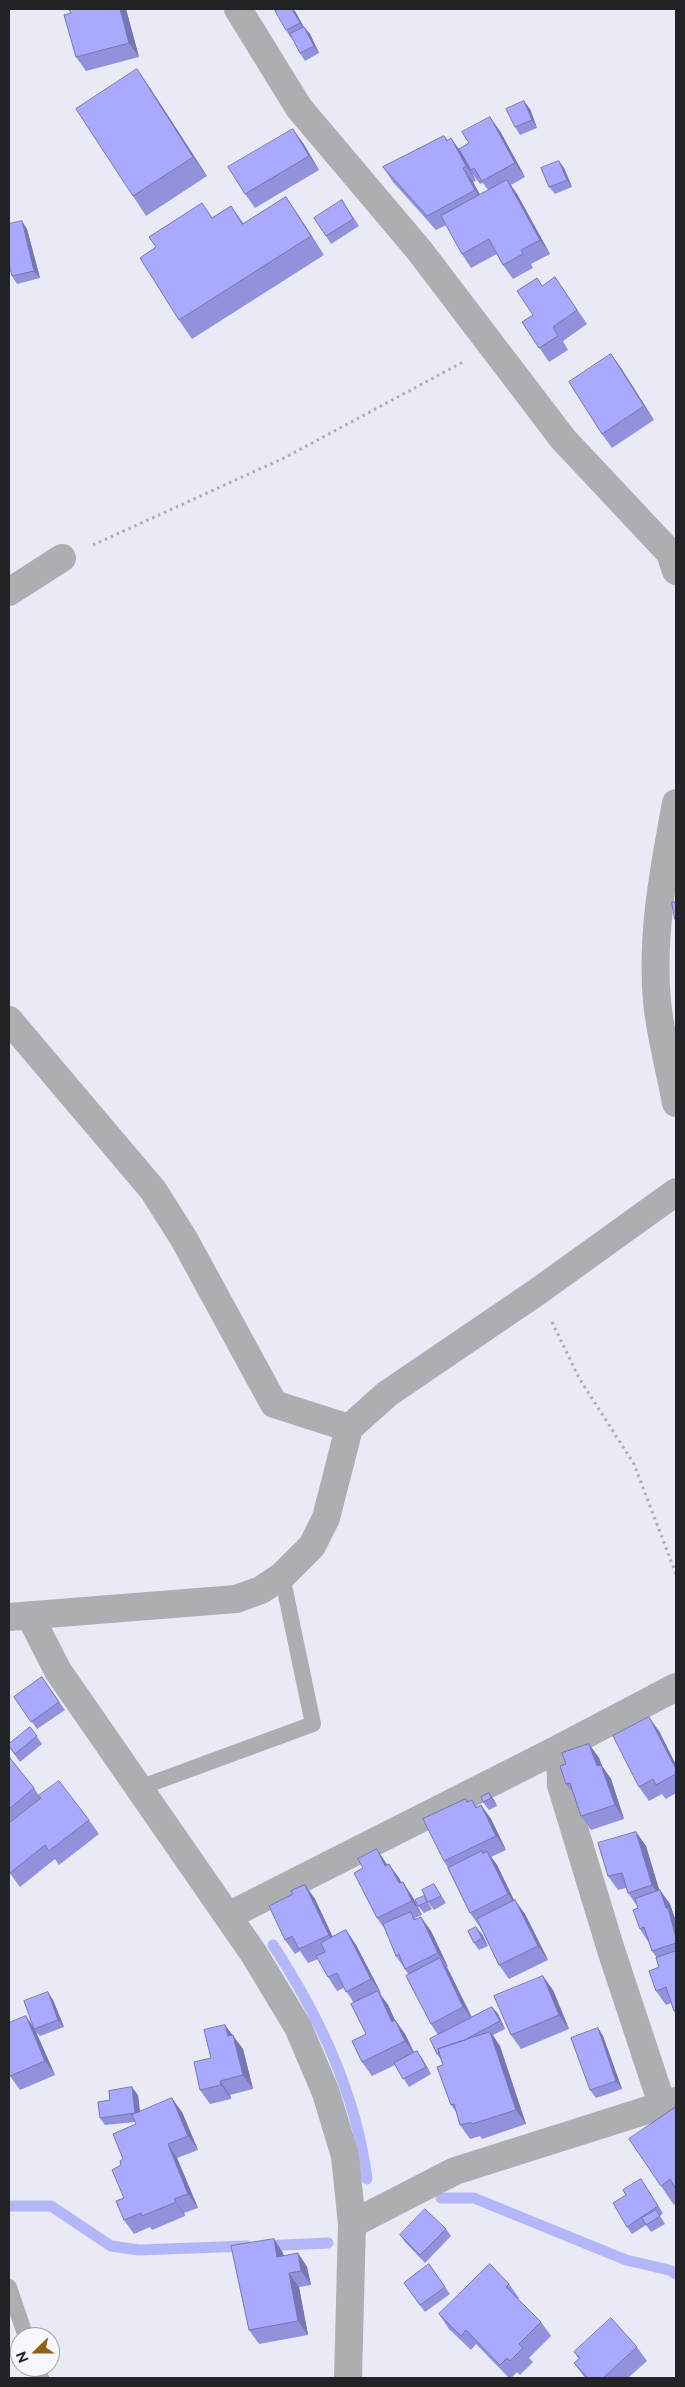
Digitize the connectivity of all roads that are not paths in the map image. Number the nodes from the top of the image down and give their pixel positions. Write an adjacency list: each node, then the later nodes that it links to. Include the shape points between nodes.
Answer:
1 (238, 9): 3 (street, via 299,108 419,250 564,439 670,553)
2 (62, 558): 4 (street)
3 (676, 571)
4 (9, 592)
5 (676, 803): 7 (street, via 656,930 657,1002)
6 (9, 1020): 9 (street, via 153,1190 184,1239 274,1404)
7 (676, 1103)
8 (676, 1192): 9 (street, via 387,1394)
9 (349, 1428): 10 (street, via 326,1518 312,1546)
10 (282, 1576): 11 (street, via 260,1590 236,1599); 14 (lane, via 313,1724)
11 (19, 1617): 14 (street)
12 (676, 1687): 13 (street)
13 (560, 1748): 15 (street); 16 (street, via 561,1785 611,1950)
14 (139, 1788): 15 (street)
15 (228, 1916): 17 (street, via 298,2026 326,2093 344,2156)
16 (669, 2102): 17 (street, via 455,2171)
17 (352, 2224): 20 (street)
18 (9, 2287): 19 (lane)
19 (23, 2327)
20 (348, 2378)

